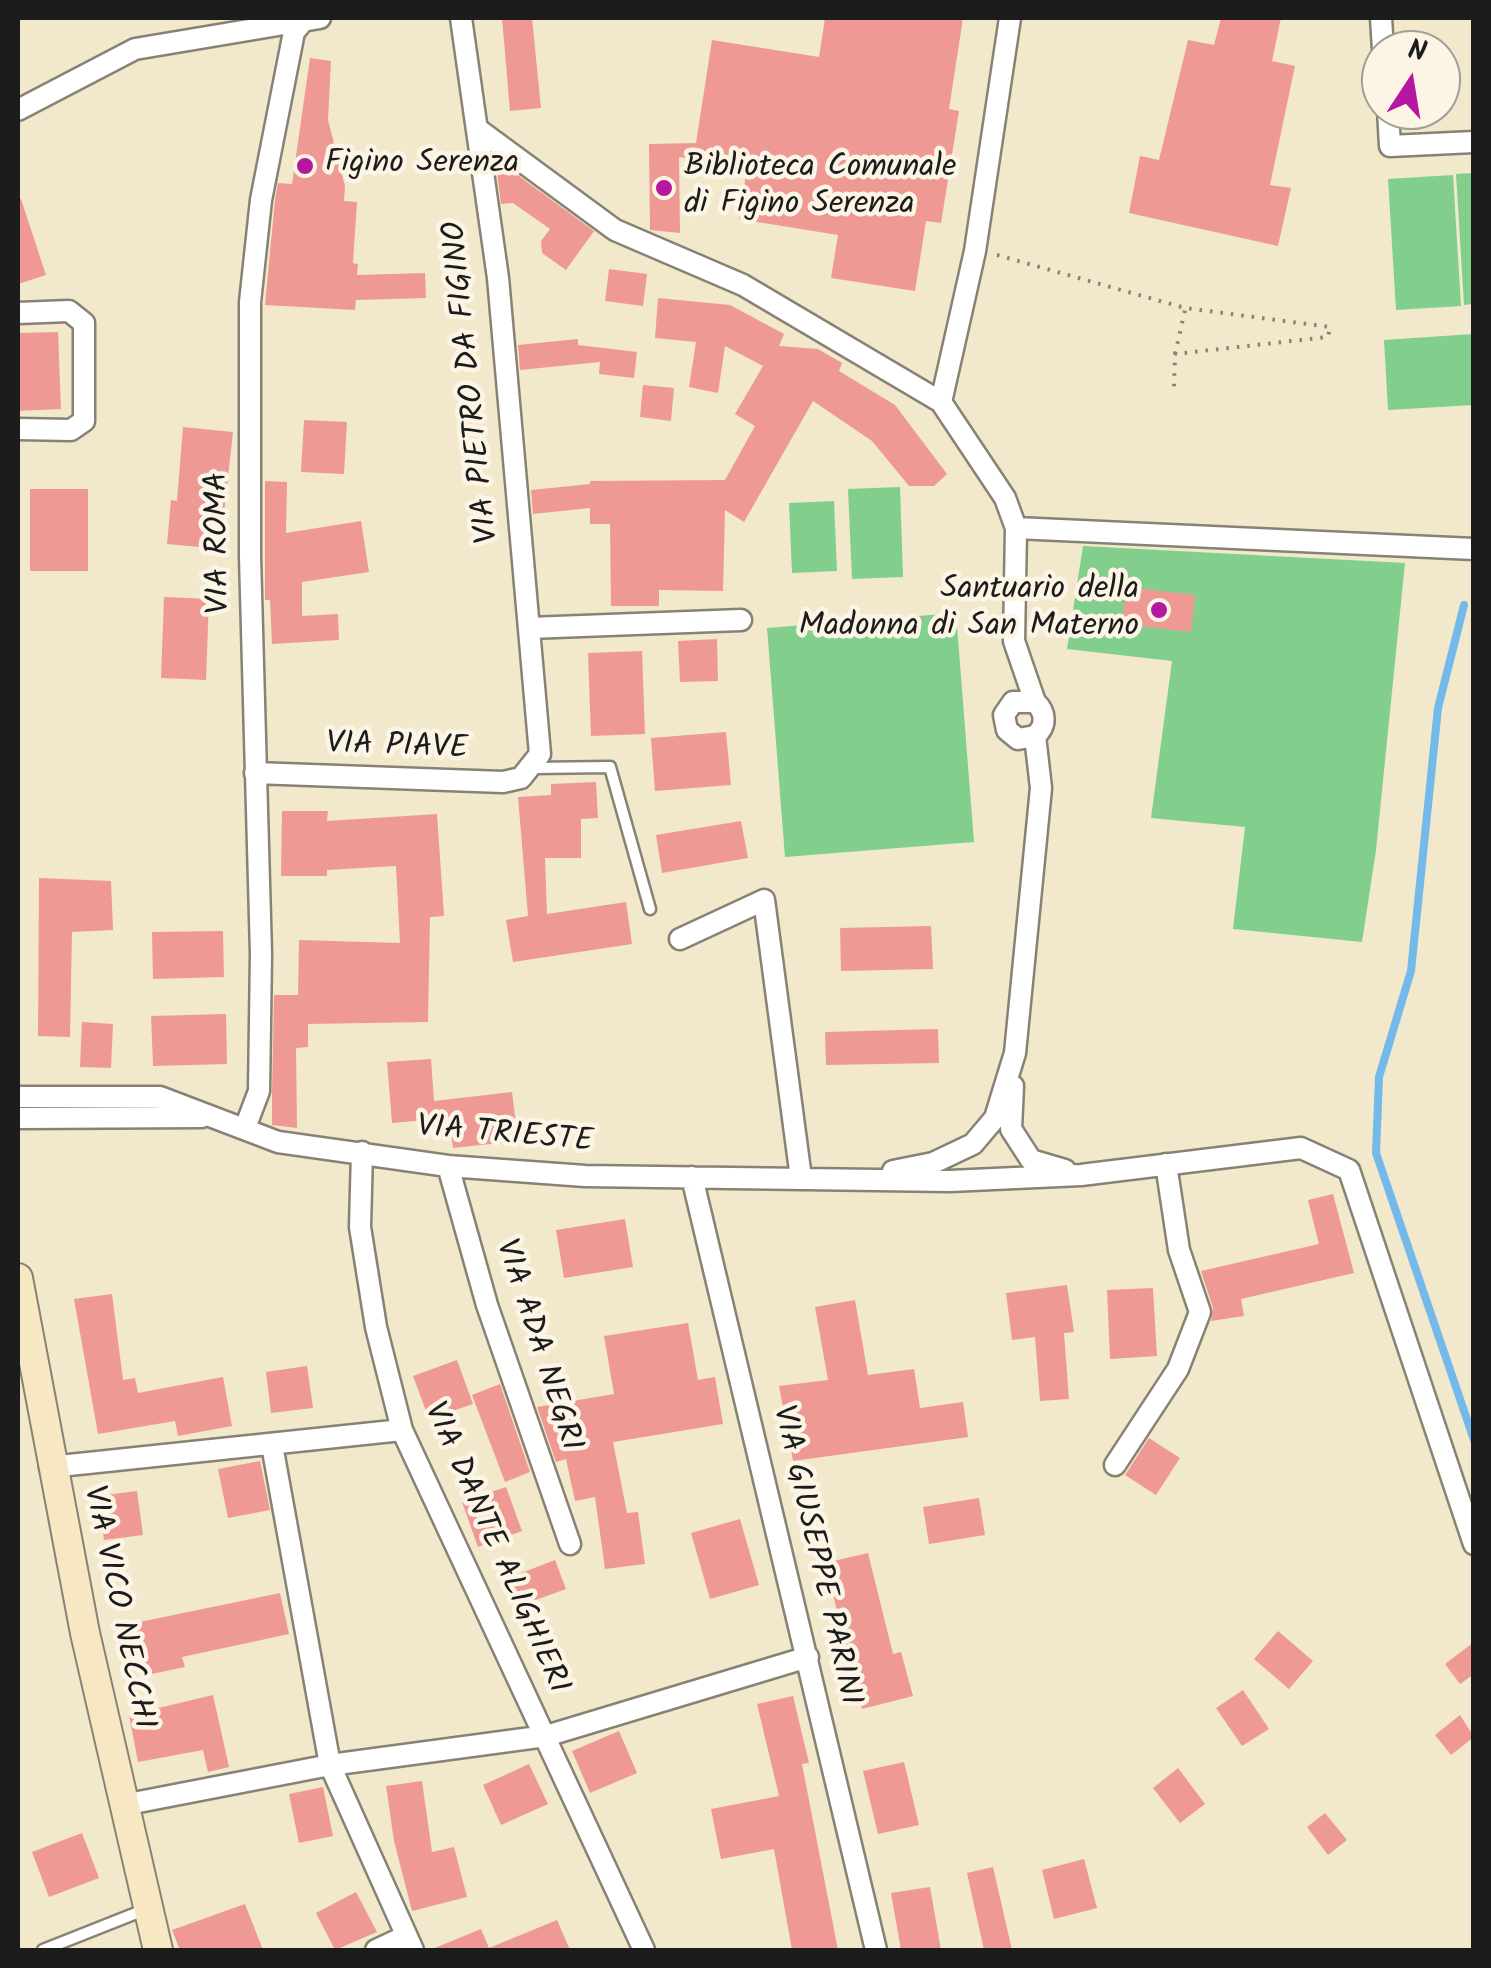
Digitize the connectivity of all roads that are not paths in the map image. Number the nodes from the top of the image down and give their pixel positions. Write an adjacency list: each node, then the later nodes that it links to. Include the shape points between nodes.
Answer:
1 (461, 18): 5 (street, VIA PIETRO DA FIGINO)
2 (1010, 18): 9 (street, via 974,251)
3 (312, 19): 4 (street, via 135,49); 20 (street, VIA ROMA, via 294,32 250,302)
4 (18, 110)
5 (479, 130): 9 (street, via 615,230 743,285); 14 (street, VIA PIETRO DA FIGINO)
6 (1389, 130): 7 (street, via 1390,146)
7 (1474, 142)
8 (18, 313): 10 (street, via 69,311 84,323 84,421 72,430)
9 (940, 402): 11 (street, via 1005,498)
10 (18, 429)
11 (1016, 528): 12 (street); 15 (street)
12 (1474, 548)
13 (741, 620): 14 (street)
14 (529, 628): 19 (street, via 540,754)
15 (1014, 641): 16 (street); 17 (street)
16 (1012, 702): 17 (street); 18 (street, via 1004,723)
17 (1034, 702): 18 (street, via 1044,723)
18 (1026, 738): 23 (street, via 1041,788)
19 (533, 768): 20 (street, VIA PIAVE, via 503,782); 21 (lane, VIA PIAVE, via 610,768)
20 (254, 773): 26 (street, VIA ROMA, via 260,1073 252,1119)
21 (650, 908)
22 (680, 938): 32 (street, via 764,900)
23 (1016, 1052): 30 (street, via 1011,1129 1030,1160); 33 (street, via 995,1118 973,1144 933,1163)
24 (18, 1097): 26 (street, VIA TRIESTE, via 160,1097)
25 (18, 1118): 26 (street, VIA TRIESTE)
26 (227, 1122): 27 (street, VIA TRIESTE, via 278,1142)
27 (362, 1152): 29 (street, VIA TRIESTE); 35 (street, VIA DANTE ALIGHIERI, via 360,1227)
28 (1166, 1164): 30 (street); 37 (street, via 1179,1250 1200,1312 1178,1370); 40 (street, via 1301,1148 1349,1170)
29 (448, 1166): 31 (street, VIA TRIESTE); 39 (street, VIA ADA NEGRI)
30 (1081, 1175): 33 (street)
31 (692, 1177): 32 (street, VIA TRIESTE); 41 (street, VIA GIUSEPPE PARINI)
32 (801, 1178): 33 (street, VIA TRIESTE)
33 (857, 1178)
34 (18, 1278): 38 (street, VIA VICO NECCHI)
35 (402, 1430): 36 (street); 42 (street, VIA DANTE ALIGHIERI)
36 (272, 1445): 38 (street); 43 (street)
37 (1115, 1465)
38 (50, 1466): 44 (street, VIA VICO NECCHI)
39 (570, 1544)
40 (1474, 1544)
41 (808, 1657): 42 (street); 51 (street, VIA GIUSEPPE PARINI)
42 (546, 1736): 43 (street); 50 (street, VIA DANTE ALIGHIERI)
43 (330, 1765): 44 (street); 46 (street)
44 (123, 1805): 45 (street, VIA VICO NECCHI)
45 (148, 1909): 47 (lane); 48 (street, VIA VICO NECCHI)
46 (410, 1943): 49 (street)
47 (43, 1950)
48 (158, 1950)
49 (376, 1950)
50 (644, 1950)
51 (876, 1950)

